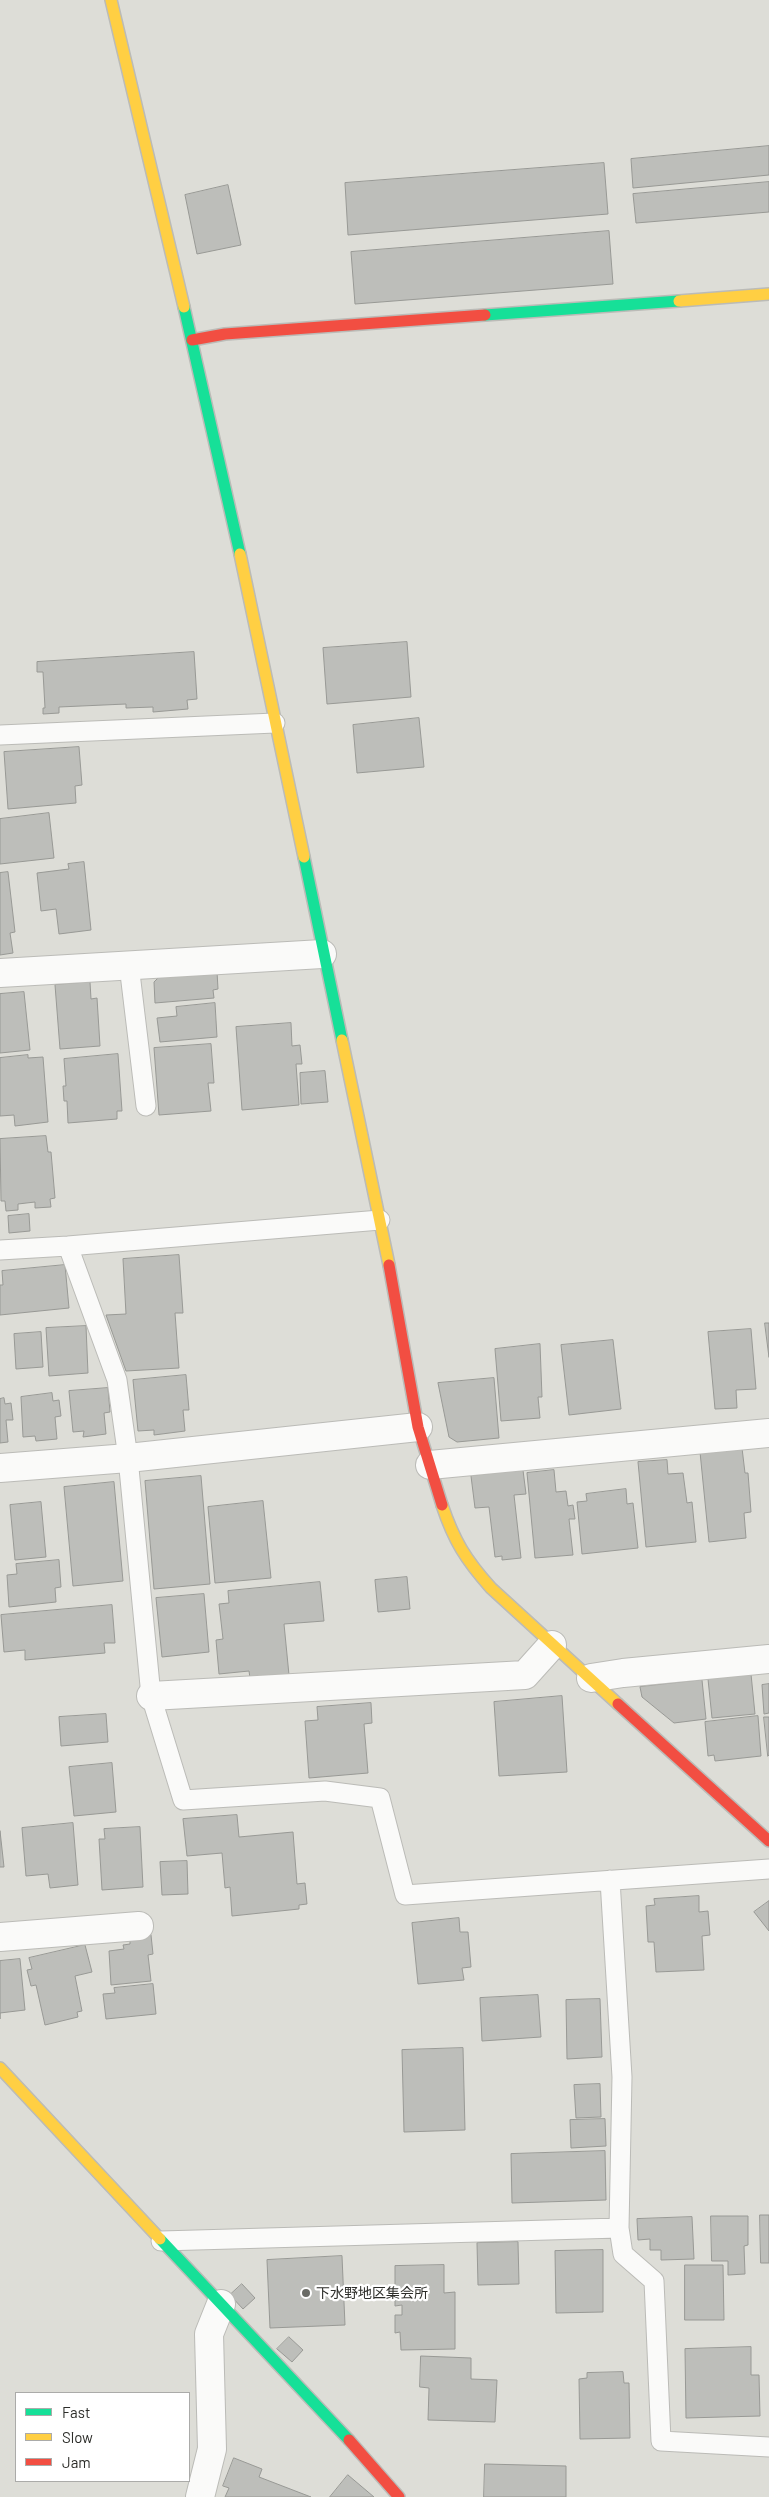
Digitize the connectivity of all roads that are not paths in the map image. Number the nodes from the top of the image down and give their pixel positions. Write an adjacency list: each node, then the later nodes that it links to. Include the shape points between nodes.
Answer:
1 (111, 0): 3 (street)
2 (769, 294): 3 (street, via 225,334)
3 (192, 340): 4 (street)
4 (275, 723): 5 (lane); 6 (street)
5 (0, 735)
6 (322, 954): 7 (street); 10 (street)
7 (129, 965): 8 (street); 9 (lane)
8 (0, 973)
9 (146, 1106)
10 (380, 1220): 11 (lane); 13 (street)
11 (68, 1246): 12 (lane); 15 (lane, via 117,1380)
12 (0, 1250)
13 (418, 1427): 15 (street); 16 (street)
14 (769, 1433): 16 (street)
15 (128, 1458): 17 (street); 21 (lane)
16 (430, 1465): 18 (street, via 455,1541 491,1588)
17 (0, 1468)
18 (552, 1645): 20 (street); 21 (street, via 525,1675)
19 (769, 1658): 20 (street)
20 (591, 1678): 22 (street)
21 (151, 1696): 24 (lane, via 183,1800 325,1791 380,1798 405,1895)
22 (769, 1841)
23 (769, 1869): 24 (lane)
24 (610, 1880): 28 (lane, via 622,2077)
25 (139, 1926): 26 (street)
26 (0, 1937)
27 (0, 2068): 29 (street)
28 (619, 2228): 29 (lane); 31 (lane, via 623,2254 654,2281 661,2441)
29 (161, 2241): 30 (street)
30 (221, 2304): 32 (street, via 209,2334 212,2449); 33 (street)
31 (769, 2447)
32 (200, 2497)
33 (399, 2497)

